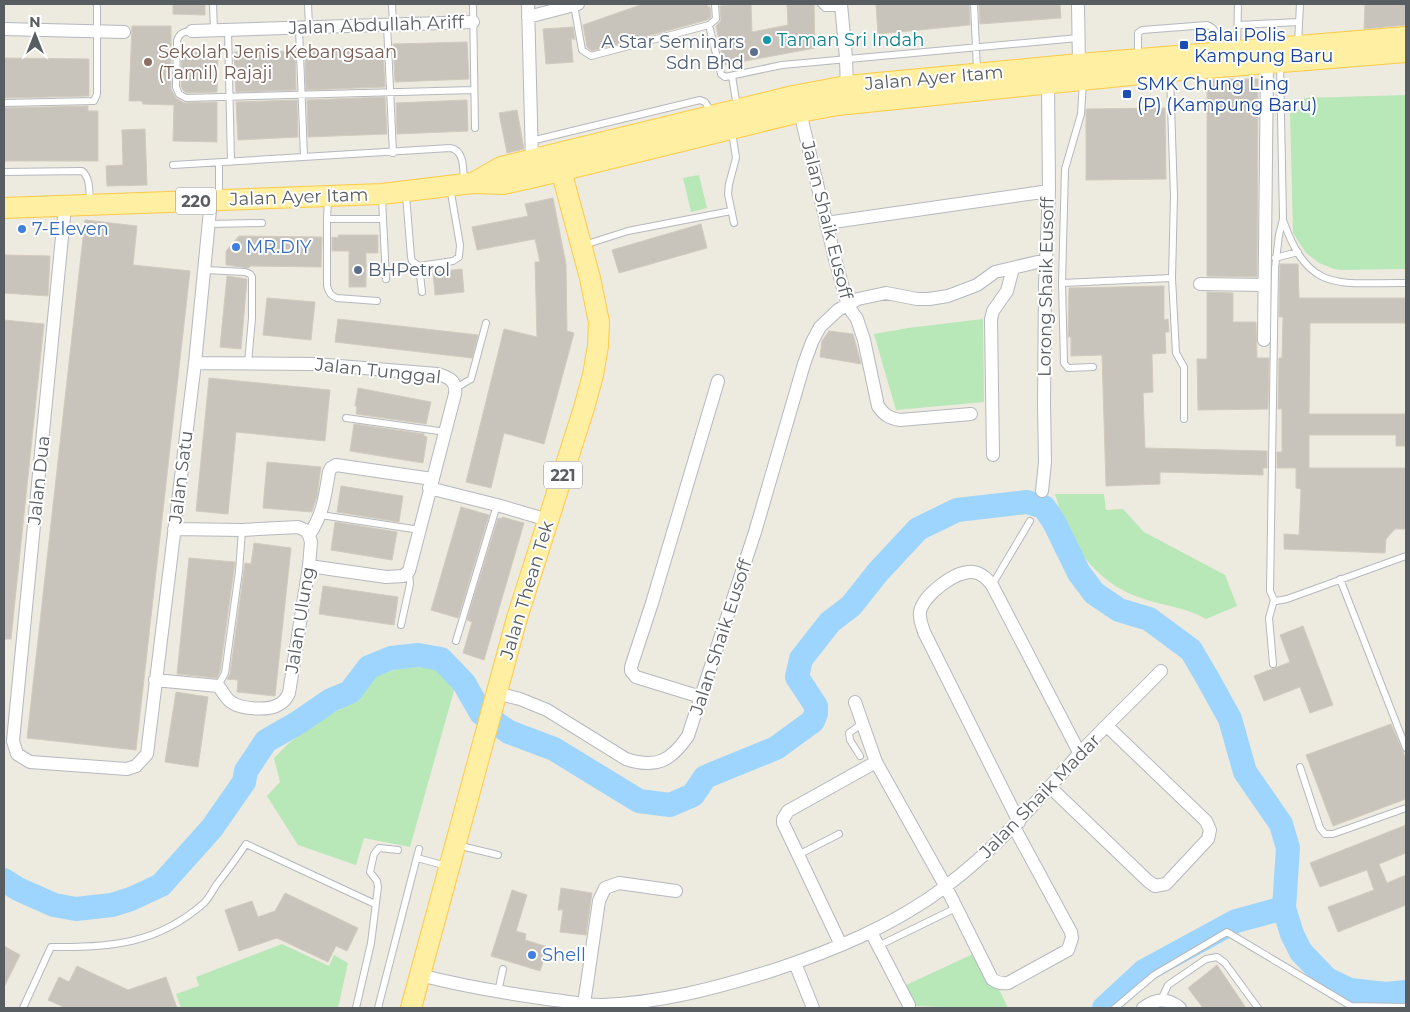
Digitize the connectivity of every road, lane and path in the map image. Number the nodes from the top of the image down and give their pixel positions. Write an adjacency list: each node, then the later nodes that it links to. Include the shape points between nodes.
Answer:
1 (97, 4): 23 (lane)
2 (213, 4): 25 (lane)
3 (308, 4): 21 (lane)
4 (392, 4): 18 (lane)
5 (473, 4): 16 (lane)
6 (528, 4): 15 (street)
7 (576, 4): 15 (street); 19 (lane, via 582,50 591,56)
8 (715, 4): 19 (lane, via 716,19)
9 (821, 4): 14 (lane, via 825,8)
10 (974, 4): 31 (lane)
11 (1078, 4): 29 (street)
12 (1238, 4): 20 (lane)
13 (1300, 4): 17 (lane)
14 (842, 6): 34 (street)
15 (528, 17): 52 (street)
16 (473, 22): 18 (street, Jalan Abdullah Ariff); 42 (lane)
17 (1298, 22): 20 (lane); 30 (lane)
18 (390, 25): 21 (street, Jalan Abdullah Ariff); 43 (lane)
19 (709, 25): 40 (lane, via 721,74)
20 (1238, 25): 32 (lane)
21 (304, 28): 26 (street, Jalan Abdullah Ariff); 44 (lane)
22 (4, 29): 23 (street)
23 (96, 31): 27 (street); 47 (lane, via 97,94 94,101)
24 (192, 31): 25 (street, Jalan Abdullah Ariff); 46 (lane, Jalan Abdullah Ariff, via 183,32 178,37 176,91 182,97)
25 (214, 31): 26 (street, Jalan Abdullah Ariff)
26 (228, 31): 46 (lane)
27 (124, 32)
28 (1406, 37): 30 (main road, Jalan Ayer Itam)
29 (1078, 38): 31 (lane); 38 (street)
30 (1298, 46): 32 (main road, Jalan Ayer Itam)
31 (977, 48): 34 (lane); 39 (lane)
32 (1228, 51): 35 (main road, Jalan Ayer Itam); 35 (lane, via 1214,27 1207,25 1142,30 1137,38)
33 (1406, 52): 36 (main road, Jalan Ayer Itam)
34 (846, 58): 40 (lane, via 782,65); 45 (street)
35 (1138, 60): 38 (main road, Jalan Ayer Itam)
36 (1273, 62): 37 (main road, Jalan Ayer Itam); 72 (lane); 89 (street)
37 (1170, 71): 38 (main road, Jalan Ayer Itam); 84 (lane, via 1174,196)
38 (1081, 72): 39 (main road, Jalan Ayer Itam); 41 (main road, Jalan Ayer Itam); 86 (lane, via 1081,114 1065,169)
39 (977, 75): 45 (main road, Jalan Ayer Itam)
40 (732, 76): 49 (lane)
41 (1048, 83): 45 (main road, Jalan Ayer Itam); 62 (street, Lorong Shaik Eusoff)
42 (473, 90): 43 (lane); 50 (lane)
43 (390, 92): 44 (lane); 53 (lane)
44 (302, 95): 46 (lane); 54 (lane)
45 (847, 95): 48 (main road, Jalan Ayer Itam); 49 (main road, Jalan Ayer Itam, via 793,96)
46 (230, 97): 55 (lane)
47 (4, 103)
48 (800, 112): 49 (main road, Jalan Ayer Itam); 75 (street, Jalan Shaik Eusoff)
49 (734, 119): 51 (main road, Jalan Ayer Itam, via 671,117); 57 (main road, Jalan Ayer Itam); 69 (lane, via 736,154 728,194)
50 (475, 128)
51 (582, 139): 52 (lane); 57 (main road, Jalan Ayer Itam)
52 (532, 151): 57 (main road, Jalan Ayer Itam / 220); 60 (main road, Jalan Ayer Itam / 220)
53 (393, 152): 54 (lane); 60 (lane, via 454,148 461,157)
54 (304, 157): 55 (lane)
55 (231, 162): 56 (lane)
56 (218, 163): 58 (lane); 65 (lane)
57 (559, 163): 60 (main road, Jalan Ayer Itam / 220, via 503,184); 77 (main road, Jalan Thean Tek / 221)
58 (173, 166)
59 (4, 172): 66 (lane, via 85,173)
60 (463, 184): 61 (main road, Jalan Ayer Itam / 220); 81 (lane, via 459,257 453,262)
61 (406, 191): 63 (main road, Jalan Ayer Itam / 220); 81 (lane, via 411,257)
62 (1049, 191): 75 (street); 80 (street, Lorong Shaik Eusoff)
63 (382, 194): 64 (main road, Jalan Ayer Itam / 220); 71 (lane)
64 (328, 195): 65 (main road, Jalan Ayer Itam / 220); 70 (lane)
65 (215, 200): 66 (main road, Jalan Ayer Itam / 220); 76 (street, Jalan Satu)
66 (90, 204): 67 (main road, Jalan Ayer Itam / 220)
67 (65, 206): 68 (main road, Jalan Ayer Itam / 220); 133 (street, Jalan Dua, via 13,741 17,754 30,762 127,769 136,766)
68 (6, 207)
69 (731, 211): 74 (lane); 77 (lane, via 628,231)
70 (327, 219): 71 (lane); 91 (lane, via 329,292 337,298)
71 (382, 219): 85 (lane)
72 (1283, 219): 78 (lane); 79 (lane)
73 (262, 223): 76 (lane)
74 (734, 223)
75 (826, 223): 92 (street, Jalan Shaik Eusoff)
76 (210, 224): 83 (street, Jalan Satu)
77 (581, 246): 109 (main road, Jalan Thean Tek / 221, via 597,309 598,346 584,408)
78 (1298, 252): 79 (lane); 87 (lane, via 1313,272 1329,280)
79 (1275, 258): 120 (lane, via 1270,591)
80 (1046, 260): 82 (street); 106 (street, Lorong Shaik Eusoff, via 1046,462)
81 (419, 266): 90 (lane)
82 (1013, 268): 92 (street, via 996,272 977,285 948,296 917,299 886,293 858,299); 104 (street, via 1007,291 993,311 992,319)
83 (205, 270): 95 (street, Jalan Satu); 96 (lane, via 245,272 252,277)
84 (1172, 278): 86 (lane); 102 (lane, via 1176,353 1184,367)
85 (386, 279)
86 (1062, 283): 97 (lane, via 1064,366)
87 (1406, 283)
88 (1200, 284): 89 (street)
89 (1264, 285): 94 (street)
90 (422, 292)
91 (377, 301)
92 (848, 306): 100 (street, Jalan Shaik Eusoff, via 857,319 864,340 878,406 884,414 900,420); 128 (street, Jalan Shaik Eusoff, via 838,310 820,327 812,342)
93 (486, 323): 99 (lane, via 472,377)
94 (1264, 340)
95 (195, 363): 96 (street, Jalan Tunggal); 111 (street, Jalan Satu)
96 (248, 363): 99 (street, Jalan Tunggal, via 315,364 437,374 450,378)
97 (1093, 367)
98 (718, 381): 128 (street, via 631,671 636,677)
99 (456, 388): 103 (street, Jalan Tunggal)
100 (971, 414)
101 (346, 418): 103 (lane)
102 (1184, 419)
103 (446, 432): 105 (street, Jalan Tunggal)
104 (993, 455)
105 (430, 484): 107 (street); 108 (street, via 336,465 330,472); 113 (street, Jalan Tunggal)
106 (1042, 491)
107 (497, 505): 109 (street); 122 (lane)
108 (321, 515): 113 (lane); 114 (street)
109 (548, 520): 127 (main road, Jalan Thean Tek / 221)
110 (1030, 522): 119 (lane)
111 (174, 529): 112 (street); 125 (street, Jalan Satu)
112 (242, 530): 114 (street, via 298,527); 126 (lane, via 226,673)
113 (420, 530): 117 (street, Jalan Tunggal)
114 (309, 535): 116 (street, Jalan Ulung)
115 (1406, 556): 118 (lane)
116 (309, 566): 117 (street, via 386,577 403,576); 126 (street, Jalan Ulung, via 289,693 284,702 276,707 243,707 232,703)
117 (409, 571): 121 (lane, Jalan Tunggal, via 410,584)
118 (1340, 579): 120 (lane, via 1287,599); 132 (lane)
119 (992, 584): 134 (street); 140 (street, via 980,574 965,572 928,596 920,618)
120 (1274, 600): 123 (lane, via 1269,618)
121 (401, 625)
122 (456, 641)
123 (1273, 664)
124 (1161, 671): 131 (street, Jalan Shaik Madar)
125 (155, 680): 126 (street); 133 (street, Jalan Satu)
126 (218, 686)
127 (495, 697): 128 (street, Jalan Shaik Eusoff, via 520,699 547,710 626,759 649,764 660,762 680,748 688,736); 142 (main road, Jalan Thean Tek / 221)
128 (701, 698)
129 (855, 702): 130 (street)
130 (863, 723): 135 (lane, via 849,733); 136 (street)
131 (1107, 726): 134 (street, Jalan Shaik Madar); 138 (street, via 1206,821 1210,830 1208,839 1166,884 1155,886)
132 (1406, 748)
133 (147, 754)
134 (1080, 754): 138 (street, Jalan Shaik Madar)
135 (860, 756)
136 (876, 762): 146 (street, via 788,811 783,823); 149 (street)
137 (1300, 766): 139 (lane, via 1320,828 1325,834)
138 (1051, 788): 140 (street, Jalan Shaik Madar)
139 (1406, 808)
140 (1016, 825): 149 (street, Jalan Shaik Madar); 152 (street, via 1071,932 1068,950 1008,983 996,983)
141 (839, 834): 146 (lane)
142 (455, 845): 145 (lane); 148 (main road, Jalan Thean Tek / 221)
143 (419, 849): 147 (lane)
144 (398, 850): 151 (lane, via 379,848 374,854 370,872 378,884)
145 (498, 855)
146 (798, 855): 154 (street)
147 (417, 858): 148 (lane); 166 (lane)
148 (450, 866): 158 (main road, Jalan Thean Tek / 221)
149 (946, 887): 152 (street); 153 (street, Jalan Shaik Madar, via 916,908)
150 (676, 892): 162 (street, via 620,883 605,888 599,901)
151 (376, 904): 164 (lane, via 246,844 205,902 168,928 144,939 113,945 86,948 51,946); 165 (lane, via 372,943)
152 (956, 908): 155 (lane)
153 (871, 932): 154 (street, Jalan Shaik Madar); 155 (street)
154 (841, 945): 156 (street, Jalan Shaik Madar)
155 (878, 946): 161 (street)
156 (795, 963): 162 (street, Jalan Shaik Madar, via 720,987 679,996); 168 (street)
157 (503, 968): 159 (lane)
158 (420, 975): 159 (street, Jalan Shaik Madar); 167 (main road, Jalan Thean Tek / 221)
159 (498, 992): 162 (street, Jalan Shaik Madar)
160 (1161, 1000): 170 (street); 171 (street); 172 (lane, via 1168,985 1206,959 1217,957 1225,962)
161 (909, 1005)
162 (584, 1006)
163 (1406, 1007): 169 (lane, via 1351,1006 1226,932 1154,975)
164 (23, 1008)
165 (356, 1008)
166 (378, 1008)
167 (411, 1008)
168 (813, 1008)
169 (1116, 1008)
170 (1143, 1008)
171 (1180, 1008)
172 (1258, 1008)

